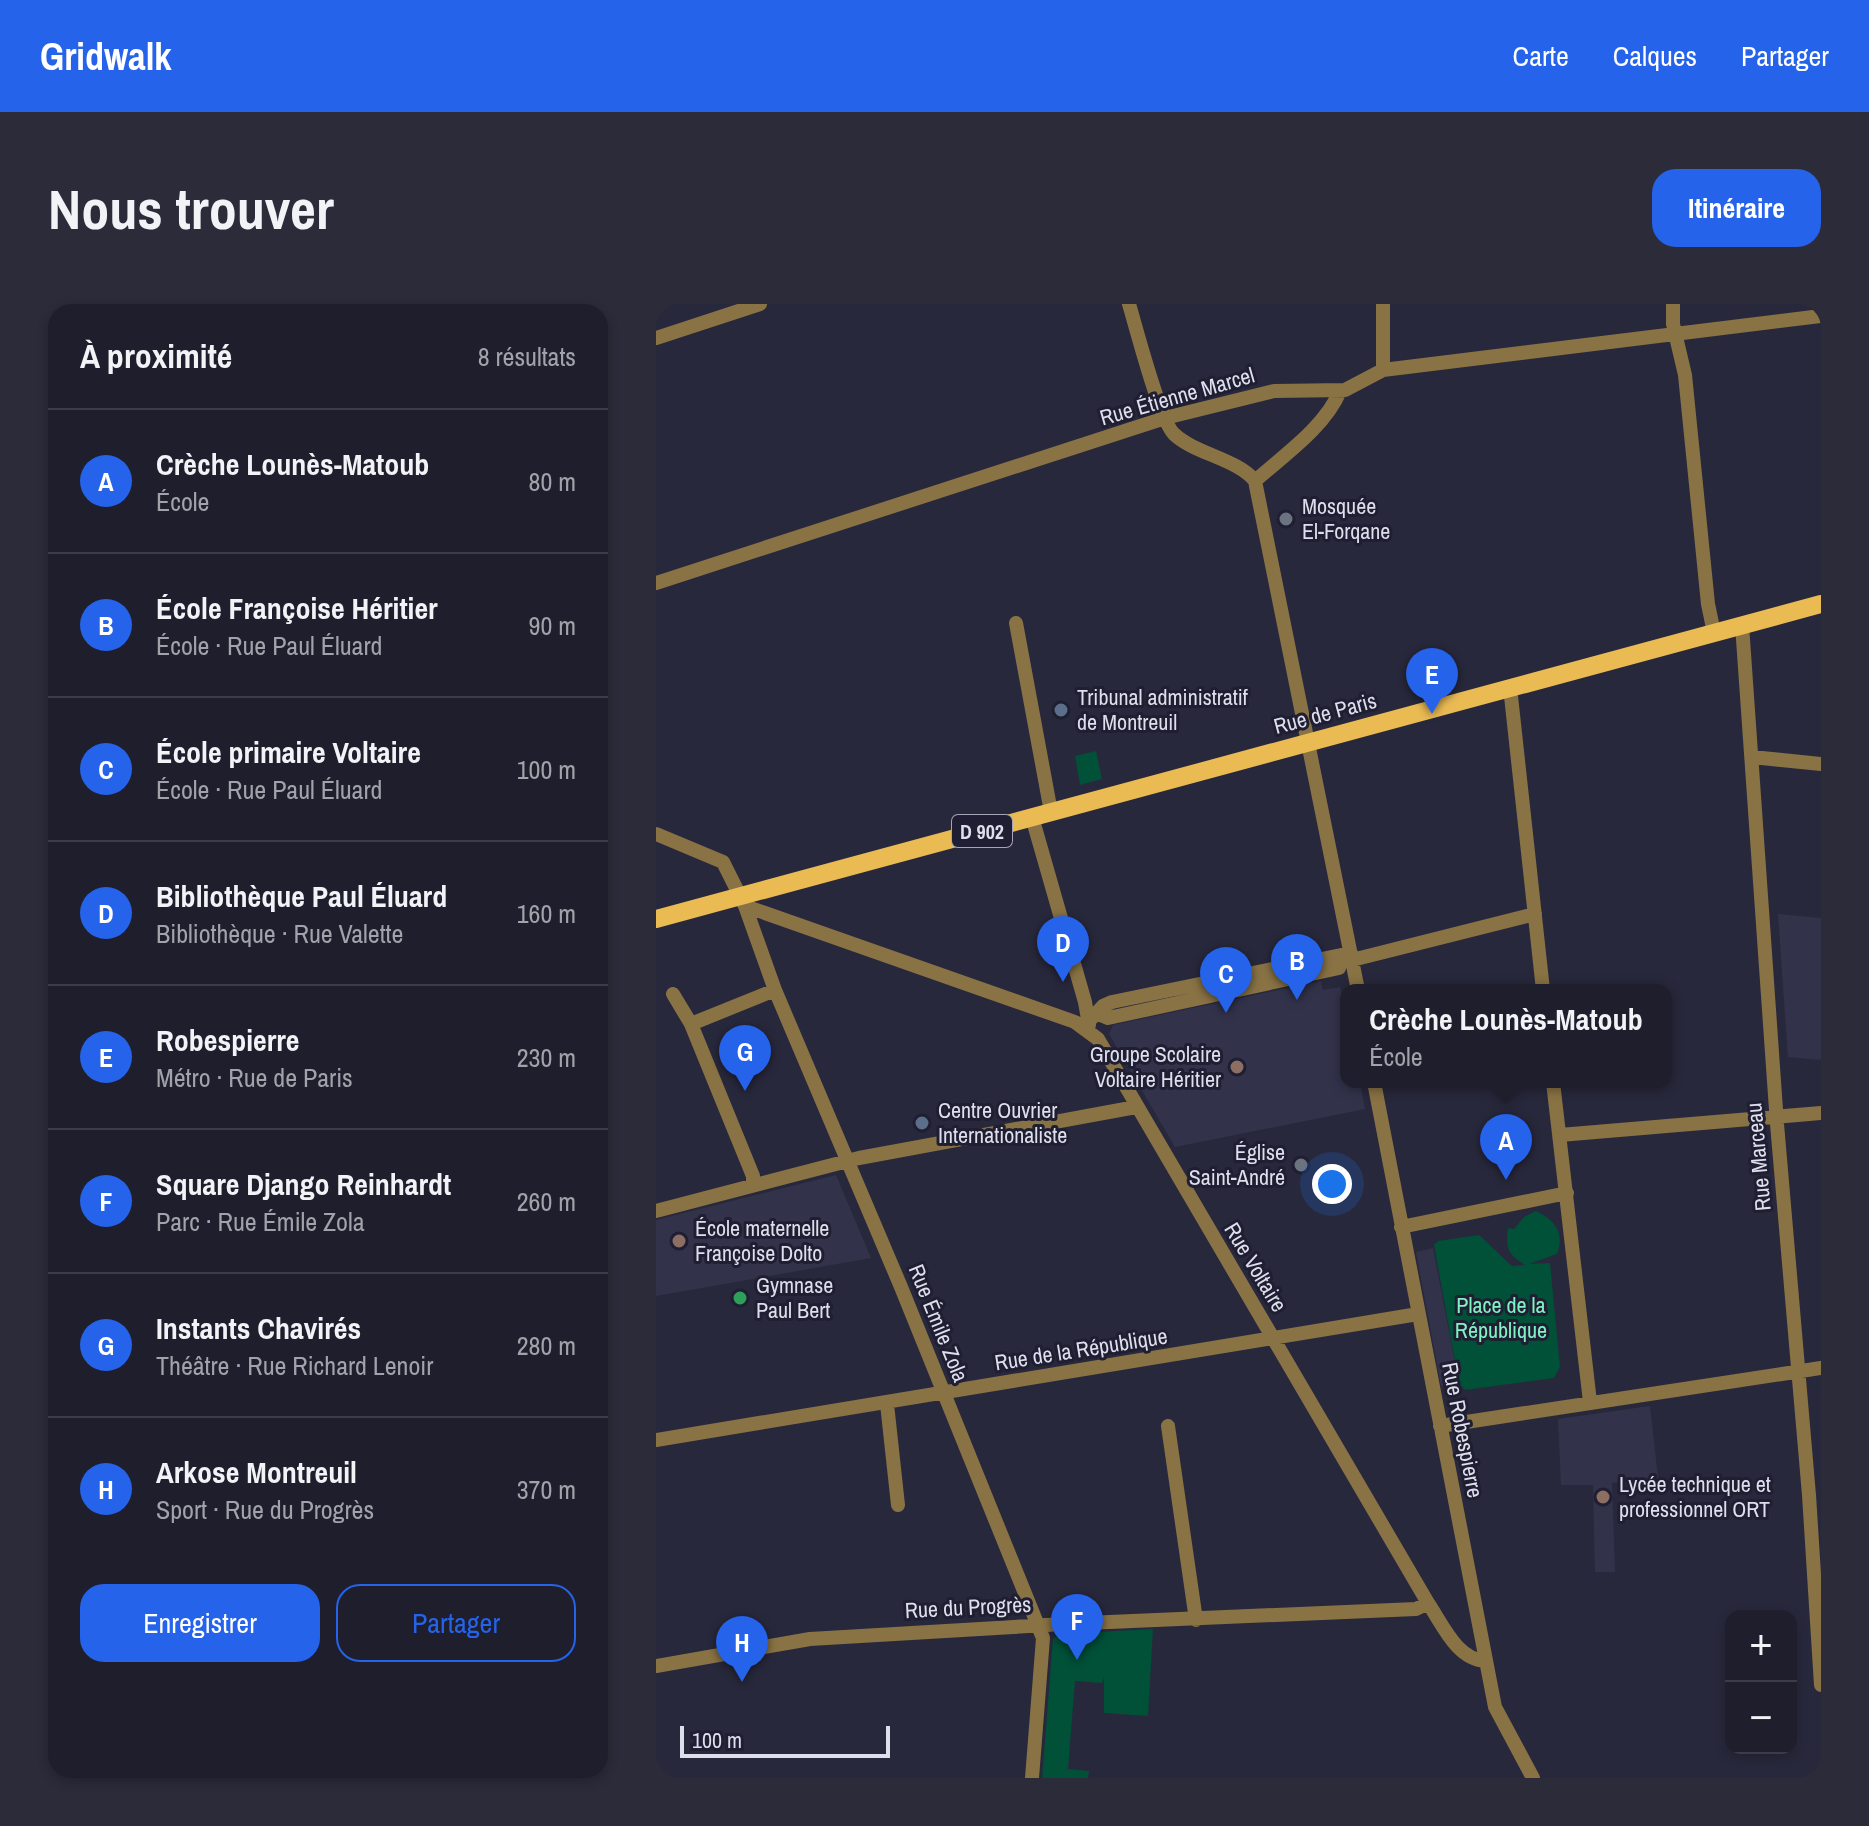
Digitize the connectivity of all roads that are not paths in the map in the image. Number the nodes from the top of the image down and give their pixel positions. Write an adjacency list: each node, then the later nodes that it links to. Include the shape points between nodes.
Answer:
1 (760, 304): 7 (street)
2 (1129, 304): 10 (street)
3 (1383, 304): 8 (street)
4 (1673, 304): 6 (street)
5 (1821, 316): 6 (street, Rue Étienne Marcel)
6 (1675, 333): 8 (street, Rue Étienne Marcel); 16 (street, via 1685,375)
7 (656, 338)
8 (1383, 370): 9 (street, Rue Étienne Marcel)
9 (1340, 391): 10 (street, Rue Étienne Marcel, via 1274,391); 11 (street, via 1315,427)
10 (1165, 418): 11 (street, via 1173,434); 12 (street, Rue Étienne Marcel)
11 (1255, 481): 18 (street)
12 (656, 583)
13 (1821, 604): 15 (main road, Rue de Paris / D 902)
14 (1016, 623): 21 (street)
15 (1742, 625): 16 (main road, Rue de Paris / D 902); 19 (street, Rue Marceau)
16 (1714, 633): 17 (main road, Rue de Paris / D 902)
17 (1510, 687): 18 (main road, Rue de Paris / D 902); 24 (street)
18 (1307, 742): 21 (main road, Rue de Paris / D 902); 26 (street)
19 (1752, 757): 20 (street); 37 (street, Rue Marceau)
20 (1821, 764)
21 (1041, 815): 23 (main road, Rue de Paris / D 902); 31 (street)
22 (656, 834): 23 (street, Rue Émile Zola, via 723,862)
23 (742, 901): 25 (main road, Rue de Paris / D 902); 29 (street, Rue Émile Zola); 31 (street, via 1075,1022)
24 (1535, 914): 26 (street); 28 (street)
25 (656, 919)
26 (1348, 956): 27 (street); 31 (street, via 1112,1002)
27 (1356, 984)
28 (1542, 984)
29 (775, 990): 32 (street); 39 (street, Rue Émile Zola)
30 (673, 994): 32 (street)
31 (1091, 1021): 35 (street, Rue Voltaire)
32 (691, 1024): 40 (street)
33 (1375, 1088): 43 (street, Rue Robespierre)
34 (1554, 1088): 38 (street)
35 (1136, 1107): 39 (street); 45 (street, Rue Voltaire)
36 (1821, 1113): 37 (street)
37 (1777, 1115): 38 (street); 47 (street, Rue Marceau)
38 (1560, 1135): 41 (street)
39 (846, 1161): 40 (street); 48 (street, Rue Émile Zola)
40 (753, 1184): 42 (street)
41 (1567, 1193): 43 (street); 49 (street)
42 (656, 1211)
43 (1401, 1227): 44 (street, Rue Robespierre)
44 (1418, 1314): 45 (street, Rue de la République); 52 (street, Rue Robespierre)
45 (1274, 1339): 48 (street, Rue de la République); 56 (street, Rue Voltaire)
46 (1821, 1368): 47 (street)
47 (1798, 1371): 49 (street); 55 (street, Rue Marceau)
48 (943, 1394): 50 (street, Rue de la République); 58 (street, Rue Émile Zola)
49 (1590, 1402): 52 (street)
50 (887, 1404): 53 (street, Rue de la République); 54 (street)
51 (1168, 1426): 57 (street)
52 (1440, 1426): 59 (street, Rue Robespierre)
53 (656, 1440)
54 (898, 1505)
55 (1816, 1540): 61 (street, Rue Marceau)
56 (1428, 1603): 57 (street, Rue du Progrès, via 1416,1609); 59 (street, Rue Voltaire, via 1458,1649 1474,1661)
57 (1196, 1620): 58 (street, Rue du Progrès)
58 (1037, 1625): 60 (street, Rue du Progrès, via 810,1639); 62 (street, Rue Émile Zola, via 1043,1638)
59 (1486, 1661): 63 (street, Rue Robespierre, via 1495,1707)
60 (656, 1666)
61 (1821, 1685)
62 (1032, 1778)
63 (1533, 1778)

